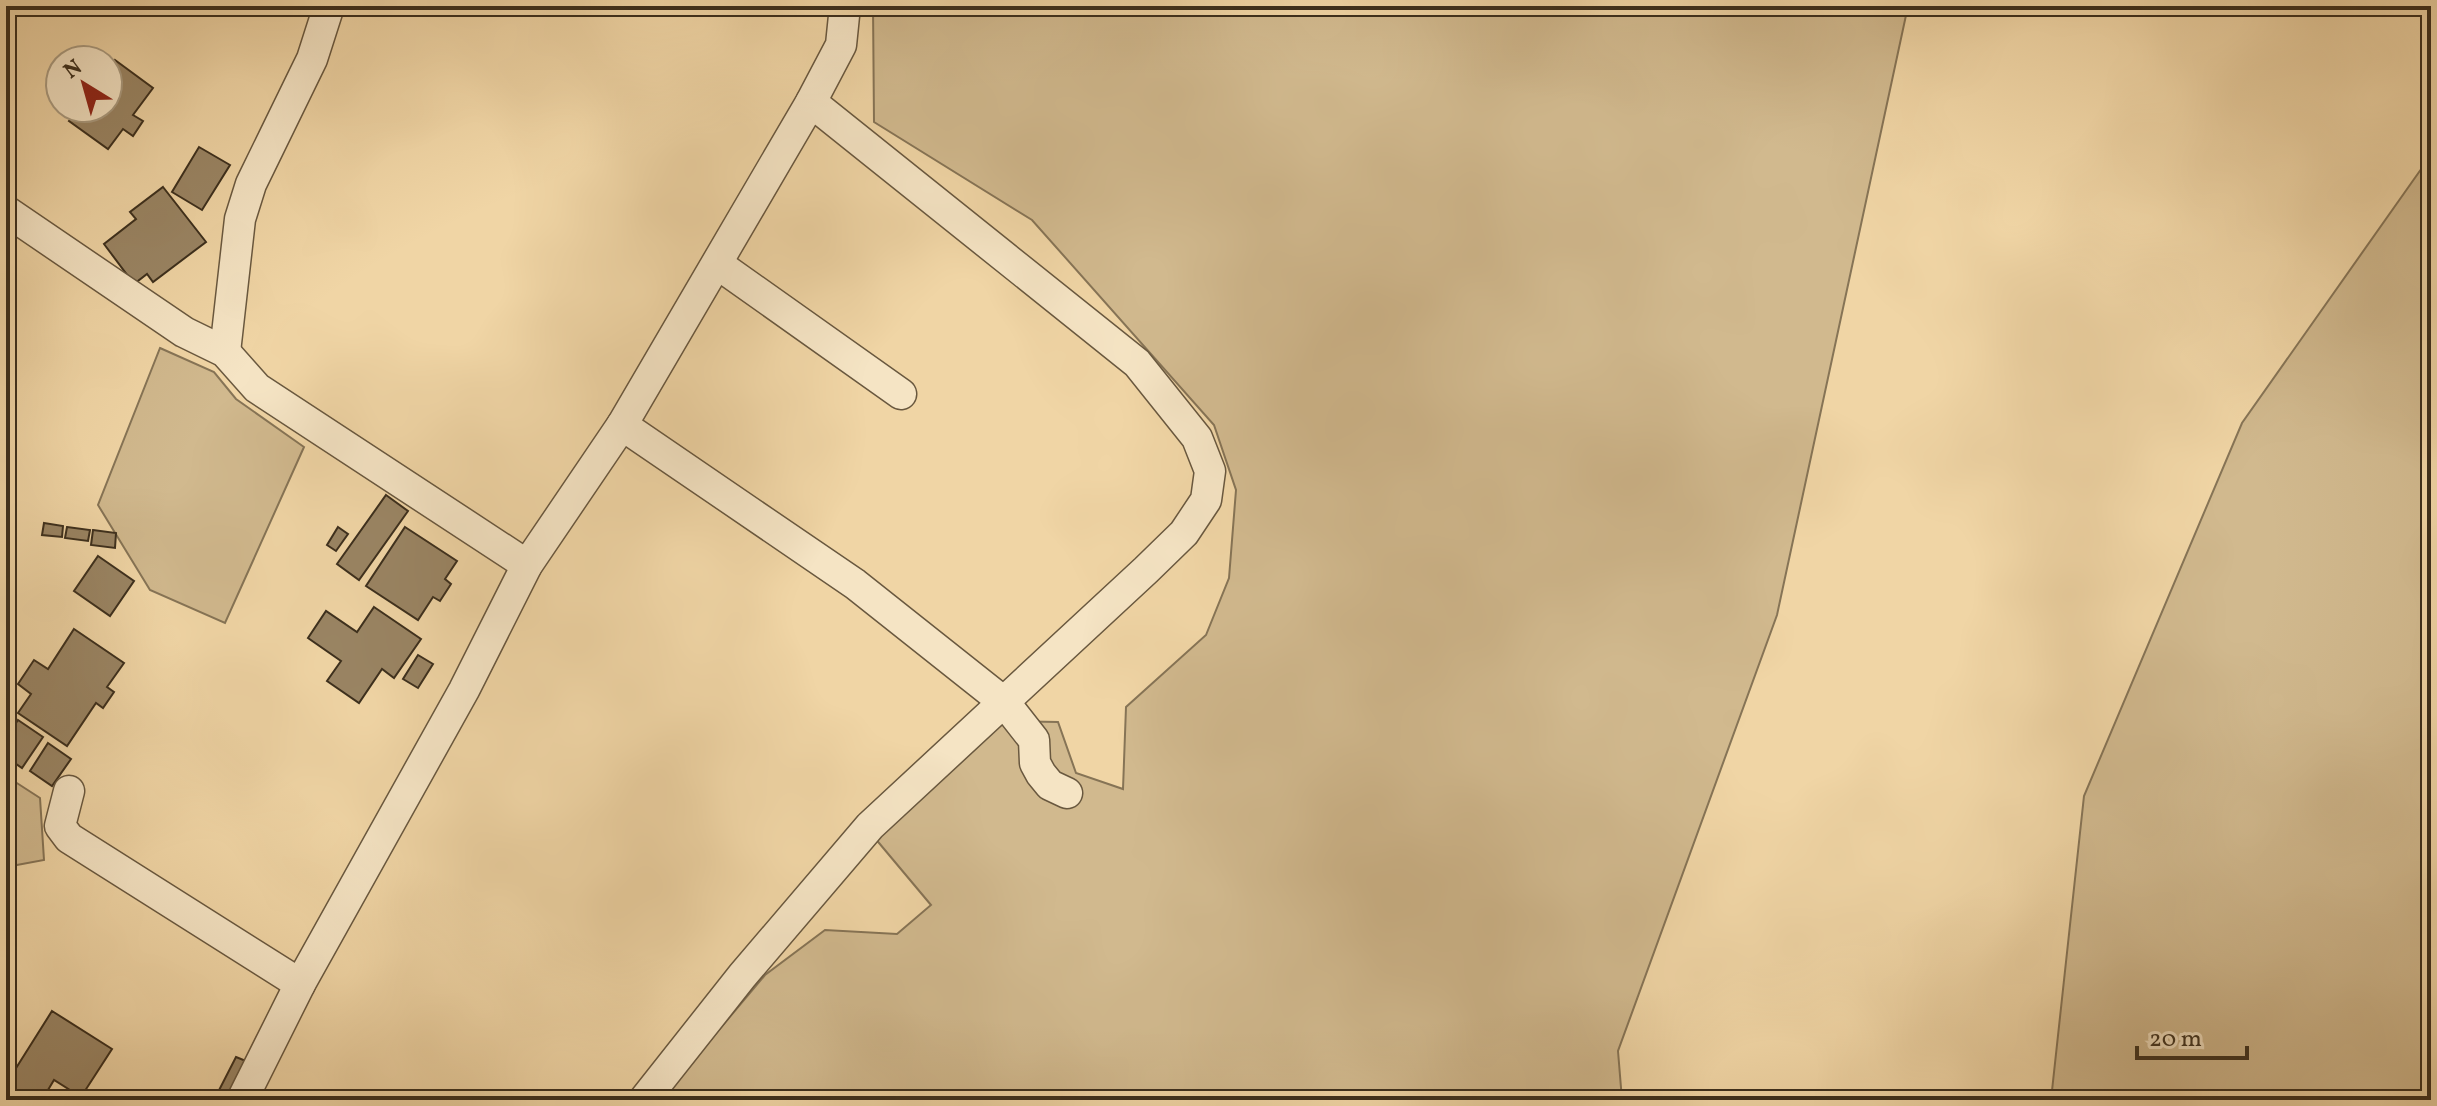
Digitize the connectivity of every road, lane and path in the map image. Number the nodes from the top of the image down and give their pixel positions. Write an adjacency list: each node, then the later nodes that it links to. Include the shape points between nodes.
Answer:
1 (329, 6): 6 (street, via 312,59 251,184 240,219)
2 (845, 6): 3 (street, via 841,45)
3 (811, 102): 5 (street); 10 (street, via 1137,363 1197,438 1210,471 1206,500 1184,533)
4 (6, 211): 6 (street, via 184,332)
5 (719, 265): 7 (street); 8 (street)
6 (225, 352): 9 (street, via 257,388)
7 (901, 394)
8 (622, 425): 9 (street); 10 (street, via 855,584)
9 (527, 565): 13 (street, via 464,690)
10 (1005, 703): 12 (street, via 1034,740 1041,774); 15 (street, via 870,826)
11 (69, 791): 13 (street, via 60,826 69,838)
12 (1067, 793)
13 (300, 984): 14 (street)
14 (242, 1100)
15 (644, 1100)

